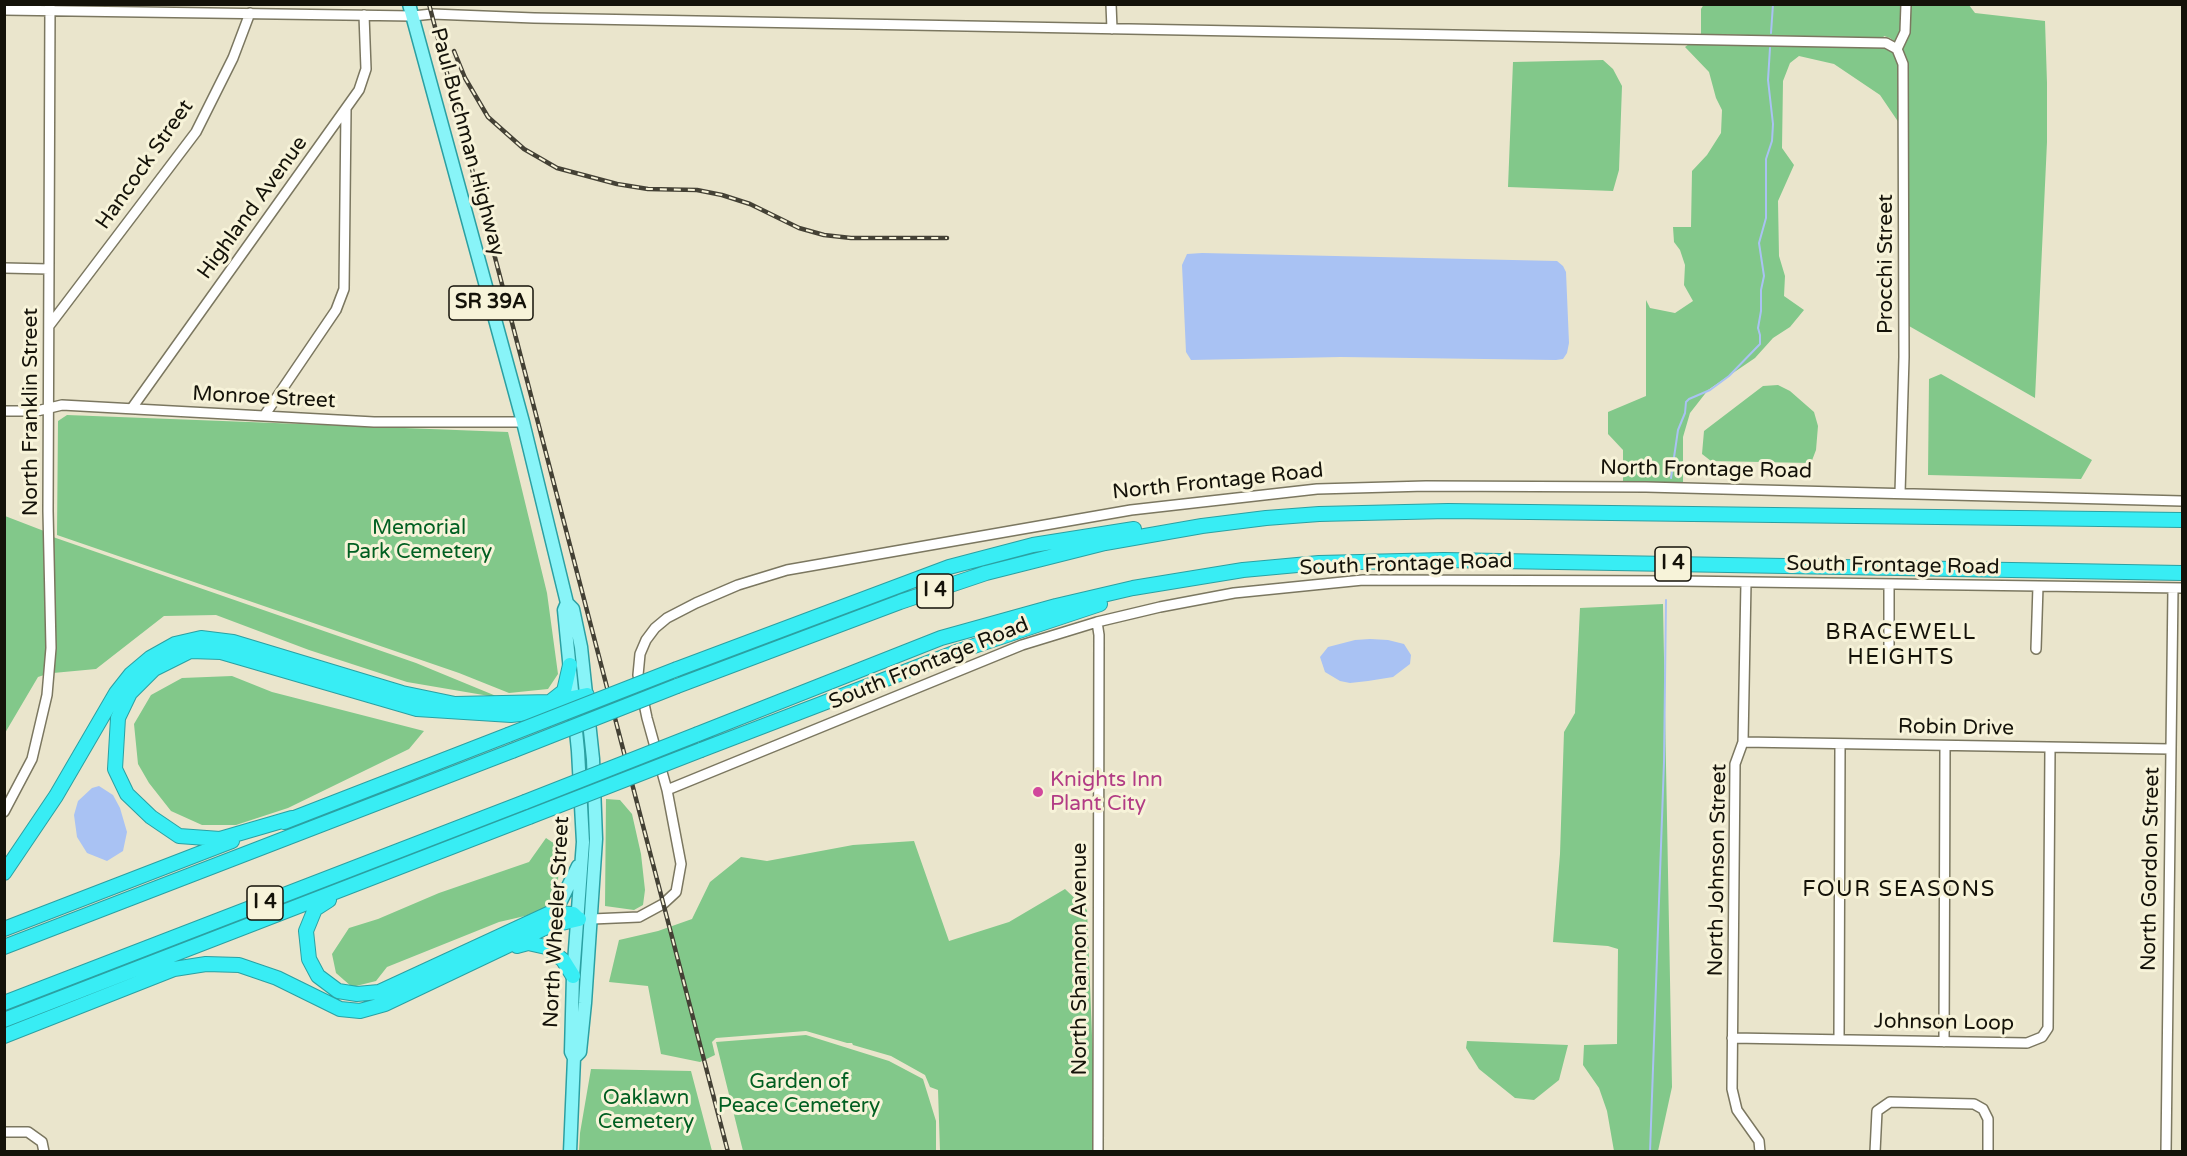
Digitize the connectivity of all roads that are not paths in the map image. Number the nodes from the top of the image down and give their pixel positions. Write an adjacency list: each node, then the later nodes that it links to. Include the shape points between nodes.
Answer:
1 (1111, 4): 8 (street)
2 (1906, 4): 9 (street, via 1905,32)
3 (50, 8): 4 (street); 6 (street); 12 (street, North Franklin Street)
4 (4, 10)
5 (411, 10): 7 (street); 8 (street, via 432,15); 18 (main road, Paul Buchman Highway / SR 39A)
6 (250, 13): 7 (street); 13 (street, Hancock Street, via 233,58 196,132)
7 (364, 15): 10 (street, Highland Avenue, via 366,69)
8 (1112, 29): 9 (street, via 1886,43)
9 (1897, 50): 19 (street, Procchi Street, via 1903,64 1904,357)
10 (346, 110): 15 (street, Highland Avenue); 17 (street, via 344,290 336,310)
11 (4, 268): 12 (street)
12 (49, 268): 13 (street, North Franklin Street)
13 (49, 326): 14 (street, North Franklin Street)
14 (48, 407): 15 (street, Monroe Street); 16 (street, Monroe Street); 44 (street, North Franklin Street, via 51,648 47,695 32,759)
15 (132, 408): 17 (street, Monroe Street)
16 (4, 411)
17 (264, 416): 18 (street, Monroe Street, via 374,422)
18 (523, 422): 29 (main road, Paul Buchman Highway / SR 39A)
19 (1900, 493): 20 (street, North Frontage Road); 43 (street, North Frontage Road, via 1635,487 1317,489 1131,510 787,570 696,603 667,618 646,640 638,675)
20 (2182, 501)
21 (2182, 519): 22 (highway, I 4, via 1448,510 1319,514)
22 (1202, 526): 45 (highway, bridge, via 1127,530 1033,545 949,567); 52 (highway, I 4, bridge, via 1105,543 986,573 900,602)
23 (2182, 573): 24 (highway, I 4, via 1388,560 1243,570)
24 (1165, 582): 48 (highway, bridge, via 959,651); 55 (highway, I 4, bridge, via 1056,606 941,638)
25 (1746, 582): 26 (street, South Frontage Road); 30 (street, South Frontage Road, via 1363,580 1234,593); 36 (street, North Johnson Street)
26 (1889, 584): 27 (street, South Frontage Road); 31 (street)
27 (2038, 586): 28 (street, South Frontage Road); 32 (street)
28 (2178, 588): 40 (street, North Gordon Street)
29 (567, 603): 33 (main road, Paul Buchman Highway / SR 39A, via 564,610); 35 (main road, Paul Buchman Highway / SR 39A, via 575,618)
30 (1097, 622): 43 (street, South Frontage Road, via 978,662); 65 (street, North Shannon Avenue)
31 (1889, 648)
32 (2036, 649)
33 (570, 665): 34 (highway, via 564,691); 35 (main road, Paul Buchman Highway / SR 39A)
34 (550, 702): 35 (highway); 47 (highway, via 455,704 402,693 233,642 201,638 175,644 150,658 116,693 56,796)
35 (581, 702): 41 (main road, Paul Buchman Highway / SR 39A); 42 (main road, Paul Buchman Highway / SR 39A); 45 (highway, via 511,716 417,709 221,652 190,651 154,669 130,693 118,718 115,769 127,794 151,818 179,836 220,839)
36 (1743, 742): 37 (street, Robin Drive); 58 (street, North Johnson Street, via 1735,764)
37 (1840, 745): 38 (street, Robin Drive); 59 (street)
38 (1945, 746): 39 (street, Robin Drive); 60 (street)
39 (2050, 748): 40 (street, Robin Drive); 60 (street, Johnson Loop, via 2048,1028 2042,1037 2027,1043)
40 (2170, 749): 69 (street, North Gordon Street)
41 (578, 751): 46 (main road, North Wheeler Street / SR 39A)
42 (594, 759): 50 (main road, North Wheeler Street / SR 39A, via 596,844)
43 (667, 790): 50 (street, North Frontage Road, via 681,864 676,892 639,917)
44 (4, 812)
45 (292, 818): 51 (highway)
46 (583, 850): 49 (main road, via 560,905); 50 (main road, North Wheeler Street / SR 39A)
47 (4, 873)
48 (344, 888): 49 (highway, via 315,909 306,931 309,959 318,976 338,991 357,994 379,992); 56 (highway)
49 (550, 913): 50 (highway)
50 (585, 919): 53 (highway, via 549,926); 54 (main road, North Wheeler Street / SR 39A); 61 (main road, North Wheeler Street / SR 39A, via 580,1052)
51 (4, 929)
52 (4, 947)
53 (500, 949): 54 (highway, via 528,943 546,947 563,960); 57 (highway, via 385,1004 360,1011 340,1009 239,964 206,964 174,969)
54 (573, 976): 61 (main road, North Wheeler Street / SR 39A)
55 (4, 1003)
56 (4, 1020)
57 (4, 1036)
58 (1732, 1038): 59 (street, Johnson Loop); 66 (street, North Johnson Street, via 1734,1101 1759,1140)
59 (1839, 1040): 60 (street, Johnson Loop)
60 (1944, 1041)
61 (574, 1058): 64 (main road, North Wheeler Street / SR 39A)
62 (4, 1132): 63 (street, via 28,1132)
63 (43, 1147)
64 (570, 1152)
65 (1098, 1152)
66 (1760, 1152)
67 (1875, 1152): 68 (street, via 1877,1111 1890,1102 1974,1104 1988,1119)
68 (1988, 1152)
69 (2166, 1152)

